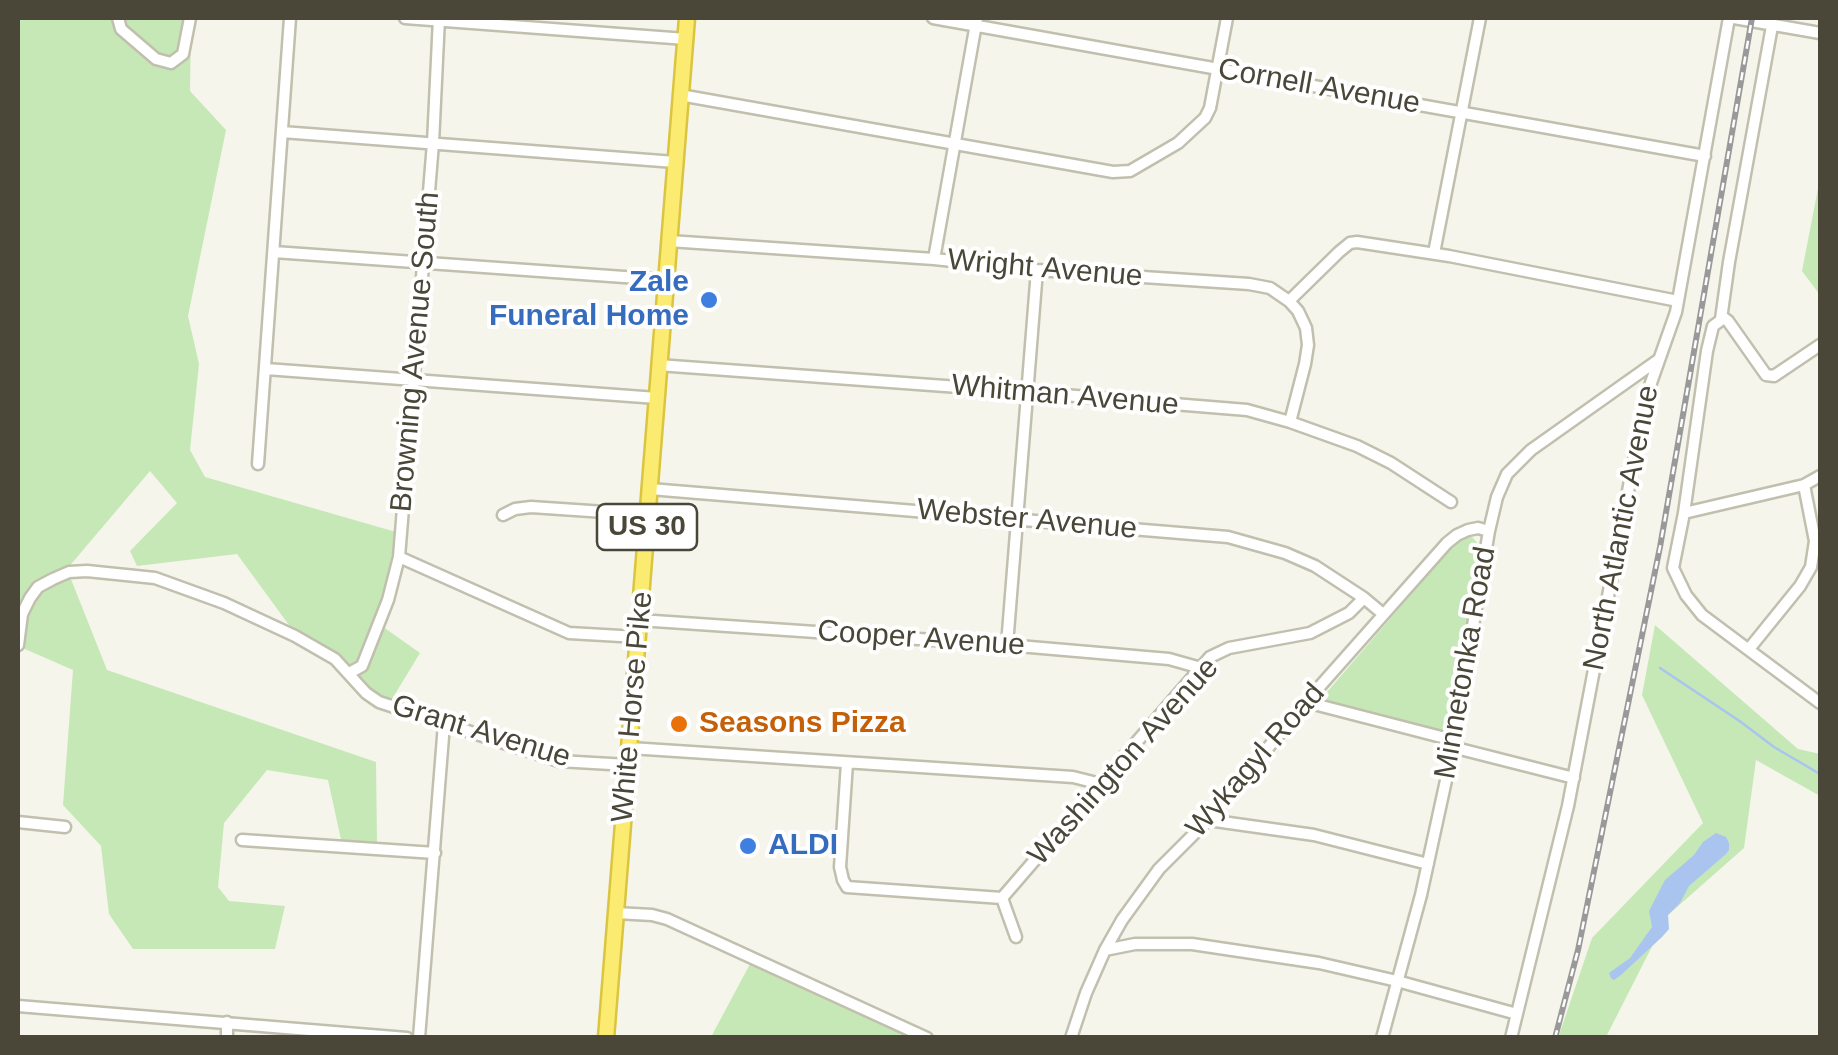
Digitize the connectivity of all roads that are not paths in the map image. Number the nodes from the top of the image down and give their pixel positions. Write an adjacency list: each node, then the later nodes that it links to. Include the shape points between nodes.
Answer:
1 (118, 18): 2 (street, via 121,29 156,59 171,63 184,54)
2 (190, 18)
3 (290, 18): 19 (street)
4 (405, 18): 10 (street)
5 (687, 18): 15 (highway, White Horse Pike / US 30)
6 (933, 18): 11 (street, Cornell Avenue)
7 (1227, 18): 16 (street)
8 (1480, 18): 18 (street)
9 (1731, 18): 13 (street); 22 (street, North Atlantic Avenue)
10 (439, 19): 15 (street); 20 (street, Browning Avenue South)
11 (976, 21): 16 (street, Cornell Avenue); 21 (street)
12 (1793, 23): 13 (street); 14 (street)
13 (1772, 26): 33 (street)
14 (1820, 33)
15 (686, 40): 17 (highway, White Horse Pike / US 30)
16 (1217, 68): 18 (street, Cornell Avenue); 21 (street, via 1205,118 1130,171)
17 (680, 94): 21 (street); 23 (highway, White Horse Pike / US 30)
18 (1462, 112): 22 (street, Cornell Avenue); 26 (street)
19 (282, 132): 20 (street); 25 (street)
20 (433, 143): 23 (street); 28 (street, Browning Avenue South)
21 (955, 144): 27 (street)
22 (1705, 156): 32 (street, North Atlantic Avenue)
23 (675, 162): 24 (highway, White Horse Pike / US 30)
24 (669, 240): 27 (street, Wright Avenue); 30 (highway, White Horse Pike / US 30)
25 (274, 252): 28 (street); 37 (street)
26 (1434, 253): 31 (street, via 1350,242); 32 (street)
27 (934, 260): 29 (street, Wright Avenue)
28 (424, 261): 30 (street); 38 (street, Browning Avenue South)
29 (1036, 270): 31 (street, Wright Avenue, via 1250,284); 40 (street)
30 (666, 280): 36 (highway, White Horse Pike / US 30)
31 (1290, 301): 43 (street, via 1308,345)
32 (1678, 301): 35 (street, North Atlantic Avenue)
33 (1719, 321): 34 (street, via 1728,321 1766,375); 49 (street, via 1706,351)
34 (1820, 344)
35 (1658, 360): 39 (street, Minnetonka Road); 41 (street, North Atlantic Avenue)
36 (658, 365): 40 (street, Whitman Avenue); 42 (highway, White Horse Pike / US 30)
37 (266, 369): 38 (street); 44 (street)
38 (414, 380): 42 (street); 54 (street, Browning Avenue South)
39 (1628, 382): 41 (street); 53 (street, Minnetonka Road, via 1516,463 1497,496)
40 (1027, 392): 43 (street, Whitman Avenue, via 1247,410); 52 (street)
41 (1646, 397): 71 (street, North Atlantic Avenue)
42 (657, 398): 47 (highway, White Horse Pike / US 30)
43 (1290, 422): 48 (street, Whitman Avenue, via 1391,463)
44 (258, 464)
45 (1820, 476): 46 (street)
46 (1804, 485): 49 (street); 61 (street, via 1815,541 1811,567)
47 (650, 488): 51 (highway, White Horse Pike / US 30); 52 (street, Webster Avenue)
48 (1451, 502)
49 (1684, 514): 61 (street, via 1673,568 1677,580 1702,615)
50 (503, 515): 51 (street, via 531,507)
51 (648, 515): 57 (highway, White Horse Pike / US 30)
52 (1016, 520): 55 (street, Webster Avenue, via 1228,537 1315,566); 60 (street)
53 (1489, 531): 56 (street, Wykagyl Road, via 1457,534); 67 (street, Minnetonka Road)
54 (398, 558): 58 (street, via 569,633); 63 (street, Browning Avenue South, via 362,666)
55 (1364, 598): 56 (street, Webster Avenue); 62 (street, Washington Avenue, via 1320,628 1229,648)
56 (1383, 614): 64 (street, Wykagyl Road)
57 (639, 620): 58 (highway, White Horse Pike / US 30); 60 (street, Cooper Avenue)
58 (638, 637): 68 (highway, White Horse Pike / US 30)
59 (18, 645): 63 (street, Grant Avenue, via 22,614 38,588 87,571 176,584 295,636)
60 (1007, 645): 62 (street, Cooper Avenue, via 1169,659)
61 (1749, 650): 65 (street)
62 (1201, 668): 72 (street, Washington Avenue)
63 (350, 673): 66 (street, Grant Avenue, via 379,702)
64 (1306, 702): 67 (street); 73 (street, Wykagyl Road)
65 (1820, 703)
66 (444, 724): 70 (street, Grant Avenue, via 559,761); 77 (street)
67 (1453, 744): 71 (street); 78 (street, Minnetonka Road)
68 (630, 748): 69 (street); 70 (highway, White Horse Pike / US 30)
69 (847, 763): 72 (street); 79 (street, via 840,867 848,887)
70 (628, 765): 80 (highway, White Horse Pike / US 30)
71 (1574, 778): 85 (street, North Atlantic Avenue)
72 (1101, 784): 79 (street, Washington Avenue)
73 (1208, 820): 78 (street, via 1314,835); 82 (street, Wykagyl Road, via 1160,869)
74 (18, 822): 75 (street)
75 (65, 827)
76 (242, 840): 77 (street)
77 (435, 854): 89 (street)
78 (1428, 864): 83 (street, Minnetonka Road)
79 (1002, 898): 81 (street)
80 (616, 912): 90 (highway, White Horse Pike / US 30); 91 (street, via 667,920)
81 (1016, 938)
82 (1104, 950): 83 (street, via 1192,944); 92 (street, Wykagyl Road)
83 (1397, 980): 85 (street); 93 (street, Minnetonka Road)
84 (18, 1006): 86 (street)
85 (1517, 1014): 94 (street, North Atlantic Avenue)
86 (227, 1022): 87 (street); 88 (street)
87 (227, 1038)
88 (407, 1038)
89 (419, 1038)
90 (606, 1038)
91 (927, 1038)
92 (1071, 1038)
93 (1382, 1038)
94 (1510, 1038)

